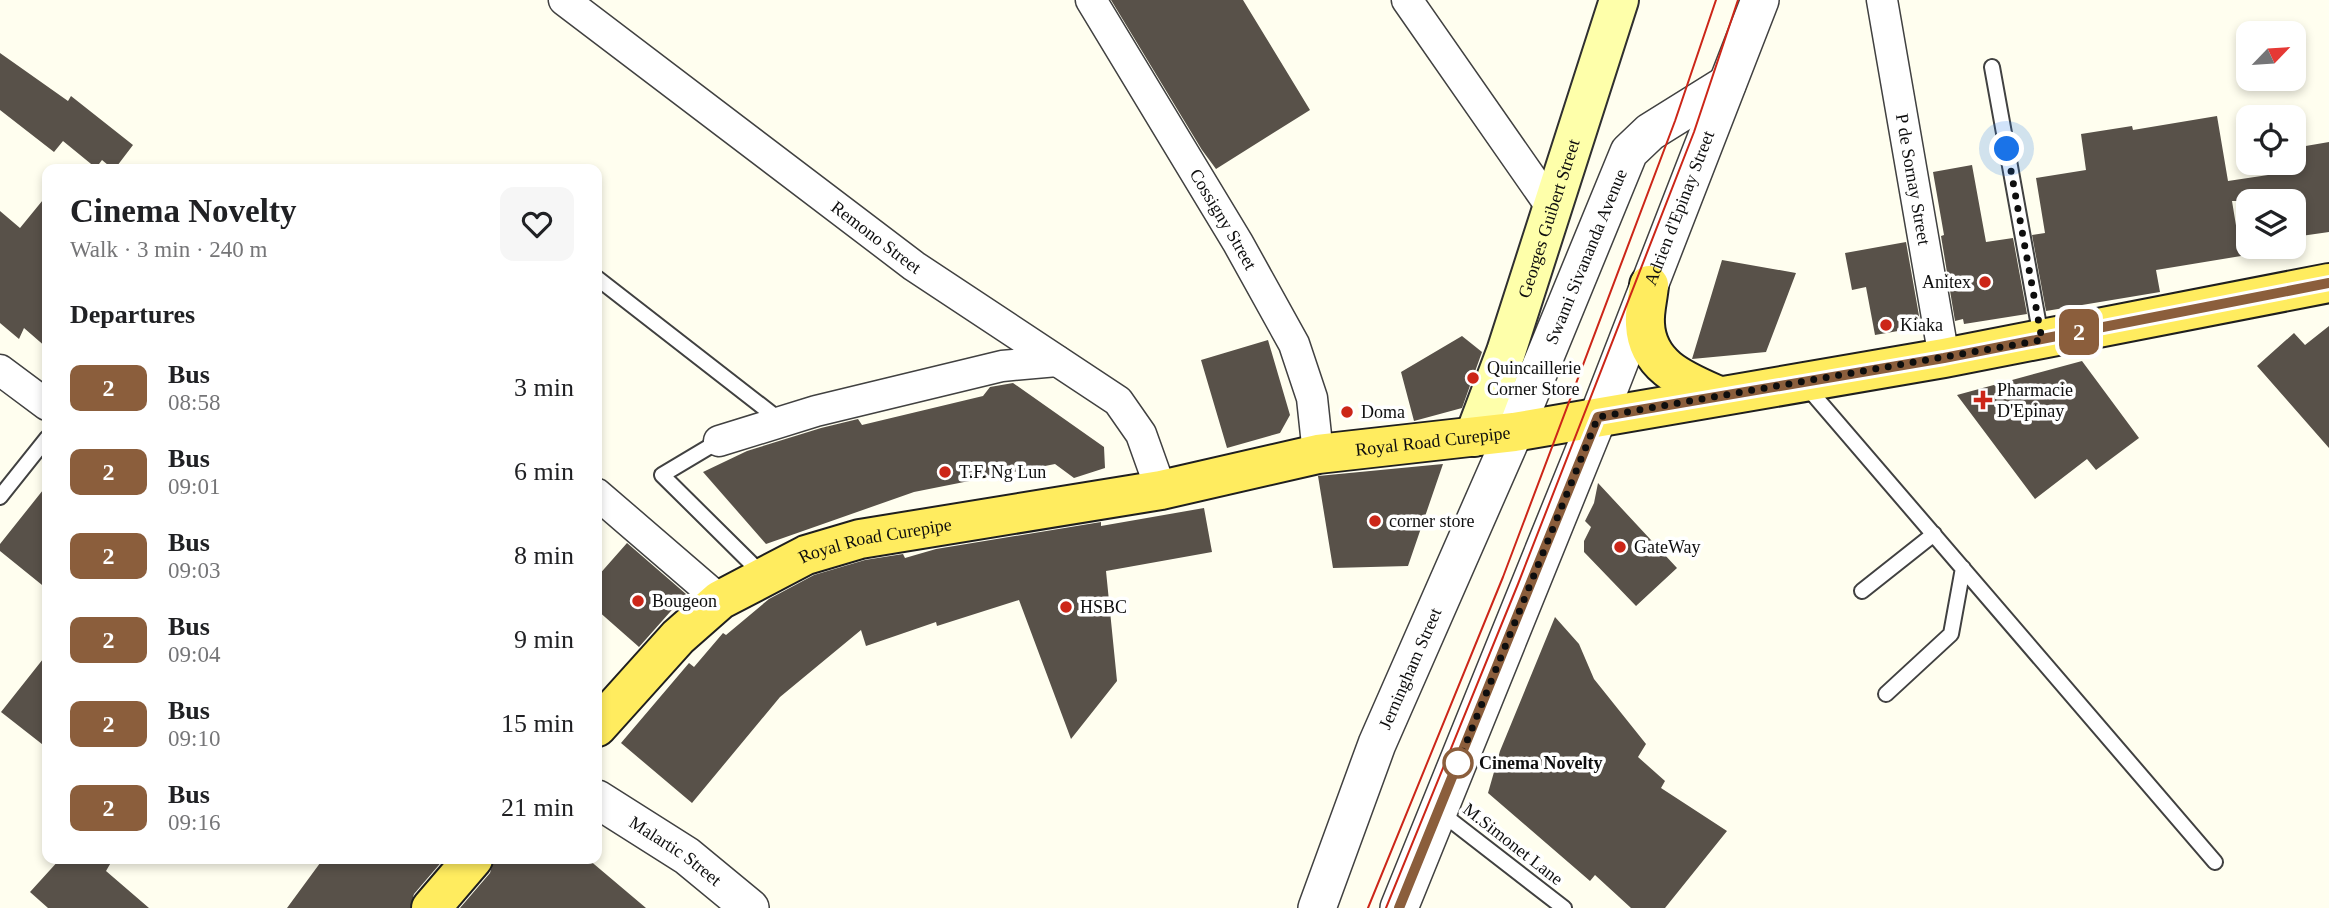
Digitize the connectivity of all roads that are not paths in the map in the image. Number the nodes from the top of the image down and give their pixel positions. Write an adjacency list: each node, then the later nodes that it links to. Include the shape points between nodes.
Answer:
1 (564, 0): 15 (street, Remono Street, via 914,266)
2 (1091, 0): 26 (street, Cossigny Street, via 1294,344 1312,398)
3 (1406, 0): 9 (street)
4 (1619, 0): 9 (main road, Georges Guibert Street)
5 (1760, 0): 8 (street, Adrien d'Epinay Street)
6 (1882, 0): 14 (street, P de Sornay Street)
7 (1992, 67): 13 (lane)
8 (1727, 84): 12 (street, Adrien d'Epinay Street); 22 (street, Swami Sivananda Avenue, via 1650,132 1629,152)
9 (1552, 208): 23 (main road, Georges Guibert Street)
10 (602, 282): 21 (lane)
11 (2329, 283): 13 (main road, Royal Road Curepipe)
12 (1649, 285): 18 (main road, via 1645,325 1651,348 1678,378); 20 (street, Adrien d'Epinay Street)
13 (2042, 340): 14 (main road, Royal Road Curepipe)
14 (1944, 358): 17 (main road, Royal Road Curepipe)
15 (1057, 361): 21 (street, via 1002,366); 27 (street, Remono Street, via 1118,401 1141,434)
16 (0, 370): 19 (street)
17 (1803, 382): 18 (main road, Royal Road Curepipe); 30 (lane)
18 (1719, 396): 20 (main road, Royal Road Curepipe)
19 (42, 401)
20 (1598, 417): 22 (main road, Royal Road Curepipe); 38 (street)
21 (782, 422): 24 (street)
22 (1514, 432): 23 (main road, Royal Road Curepipe); 43 (street, Jerningham Street, via 1377,744)
23 (1474, 437): 26 (main road, Royal Road Curepipe)
24 (719, 441): 32 (lane, via 662,475)
25 (42, 444): 28 (lane)
26 (1318, 454): 27 (main road, Royal Road Curepipe)
27 (1161, 491): 32 (main road, Royal Road Curepipe, via 860,539 806,555)
28 (0, 498)
29 (602, 499): 34 (street)
30 (1934, 534): 31 (lane); 33 (lane)
31 (1963, 568): 35 (lane, via 1951,635); 39 (lane)
32 (764, 576): 34 (main road, Royal Road Curepipe)
33 (1862, 590)
34 (720, 600): 36 (main road, Royal Road Curepipe, via 678,638)
35 (1886, 694)
36 (602, 722)
37 (602, 802): 42 (street, Malartic Street, via 687,856)
38 (1438, 811): 44 (street); 45 (lane, M.Simonet Lane)
39 (2215, 862)
40 (469, 864): 41 (main road)
41 (431, 908)
42 (750, 908)
43 (1317, 908)
44 (1399, 908)
45 (1564, 908)

